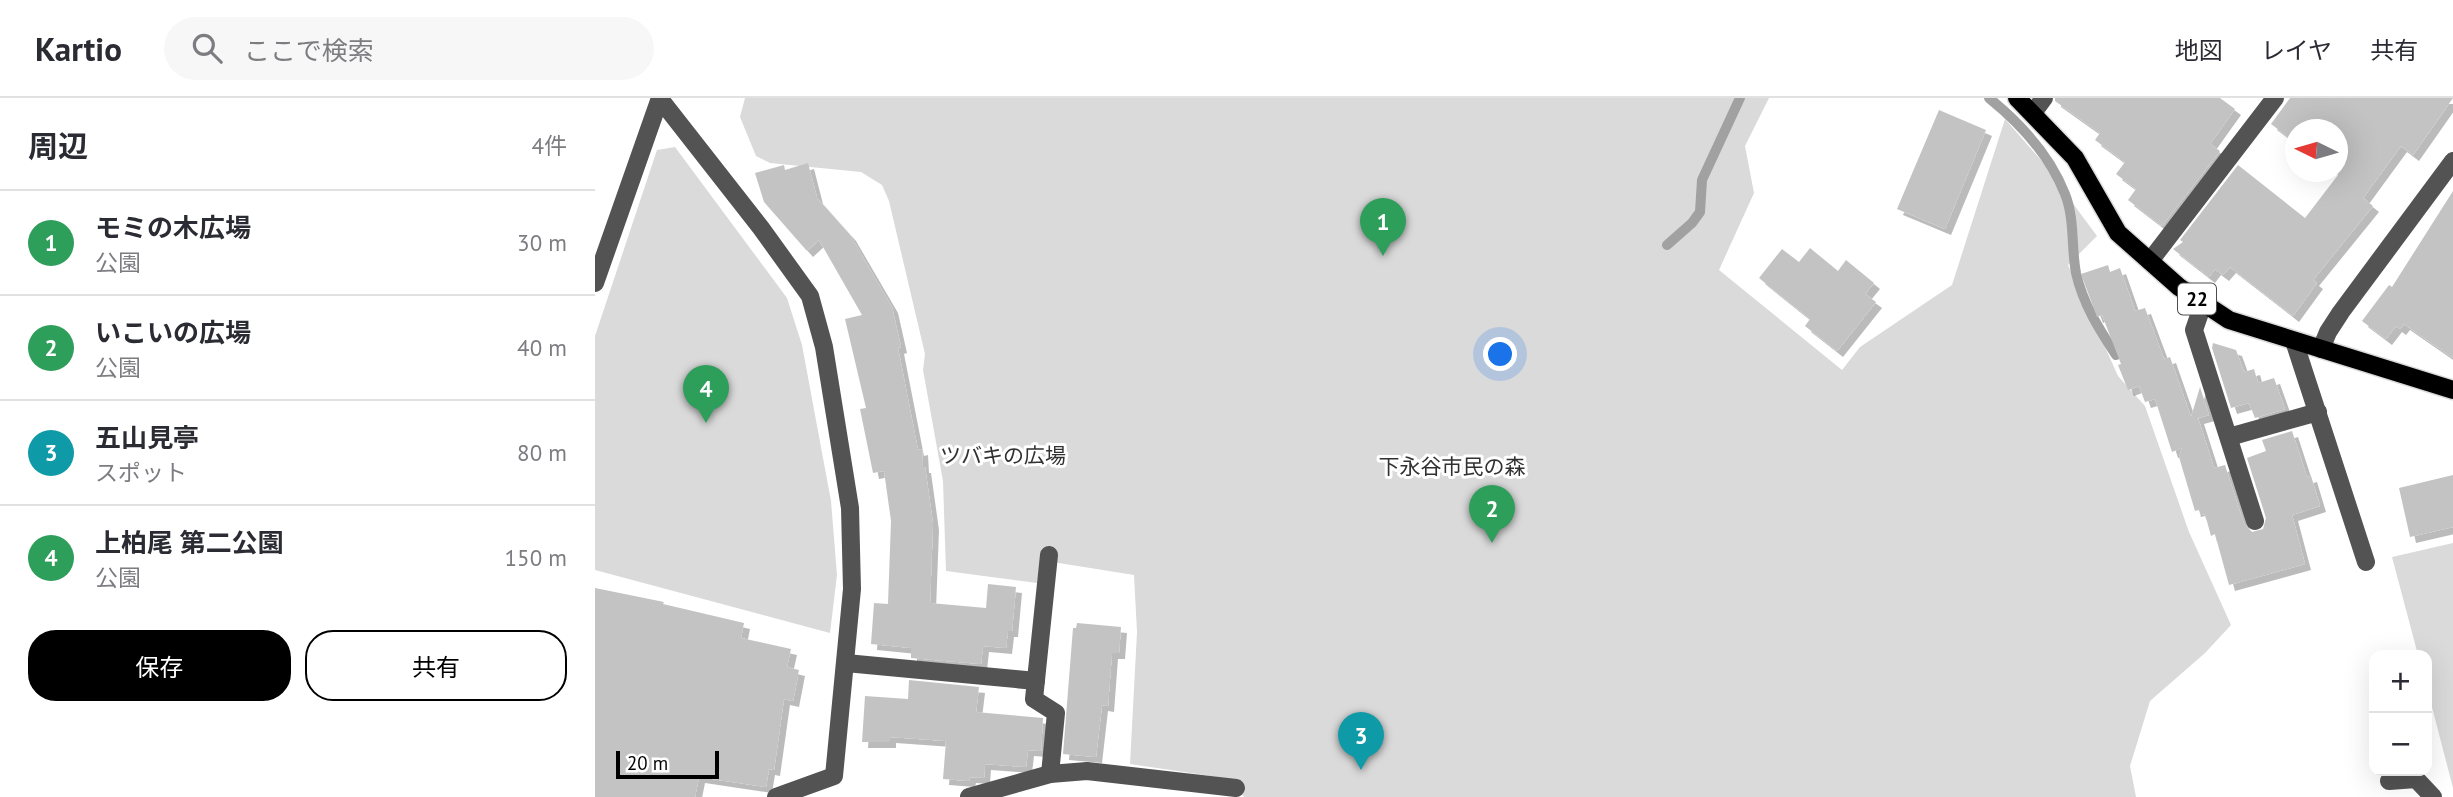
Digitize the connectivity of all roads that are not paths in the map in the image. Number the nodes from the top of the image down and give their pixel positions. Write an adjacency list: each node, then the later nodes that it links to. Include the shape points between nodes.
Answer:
1 (660, 98): 7 (street); 17 (street, via 810,296 824,347 850,508 852,589)
2 (2017, 98): 4 (main road, 22)
3 (2275, 98): 6 (street)
4 (2038, 105): 6 (main road, 22, via 2118,233)
5 (2453, 161): 10 (street, via 2341,312)
6 (2150, 261): 8 (main road, 22)
7 (595, 283)
8 (2203, 304): 9 (main road, 22, via 2229,320); 13 (street, via 2194,330)
9 (2294, 341): 10 (main road, 22); 12 (street)
10 (2321, 349): 11 (main road, 22)
11 (2453, 390)
12 (2318, 412): 13 (street); 16 (street)
13 (2229, 438): 14 (street)
14 (2255, 521)
15 (1049, 555): 18 (street)
16 (2366, 562)
17 (846, 663): 18 (street); 22 (street, via 834,776)
18 (1036, 681): 19 (street, via 1034,699 1056,713)
19 (1050, 774): 21 (street, via 1087,771); 23 (street)
20 (2389, 781): 24 (street, via 2416,779)
21 (1235, 788)
22 (776, 797)
23 (969, 797)
24 (2433, 797)

